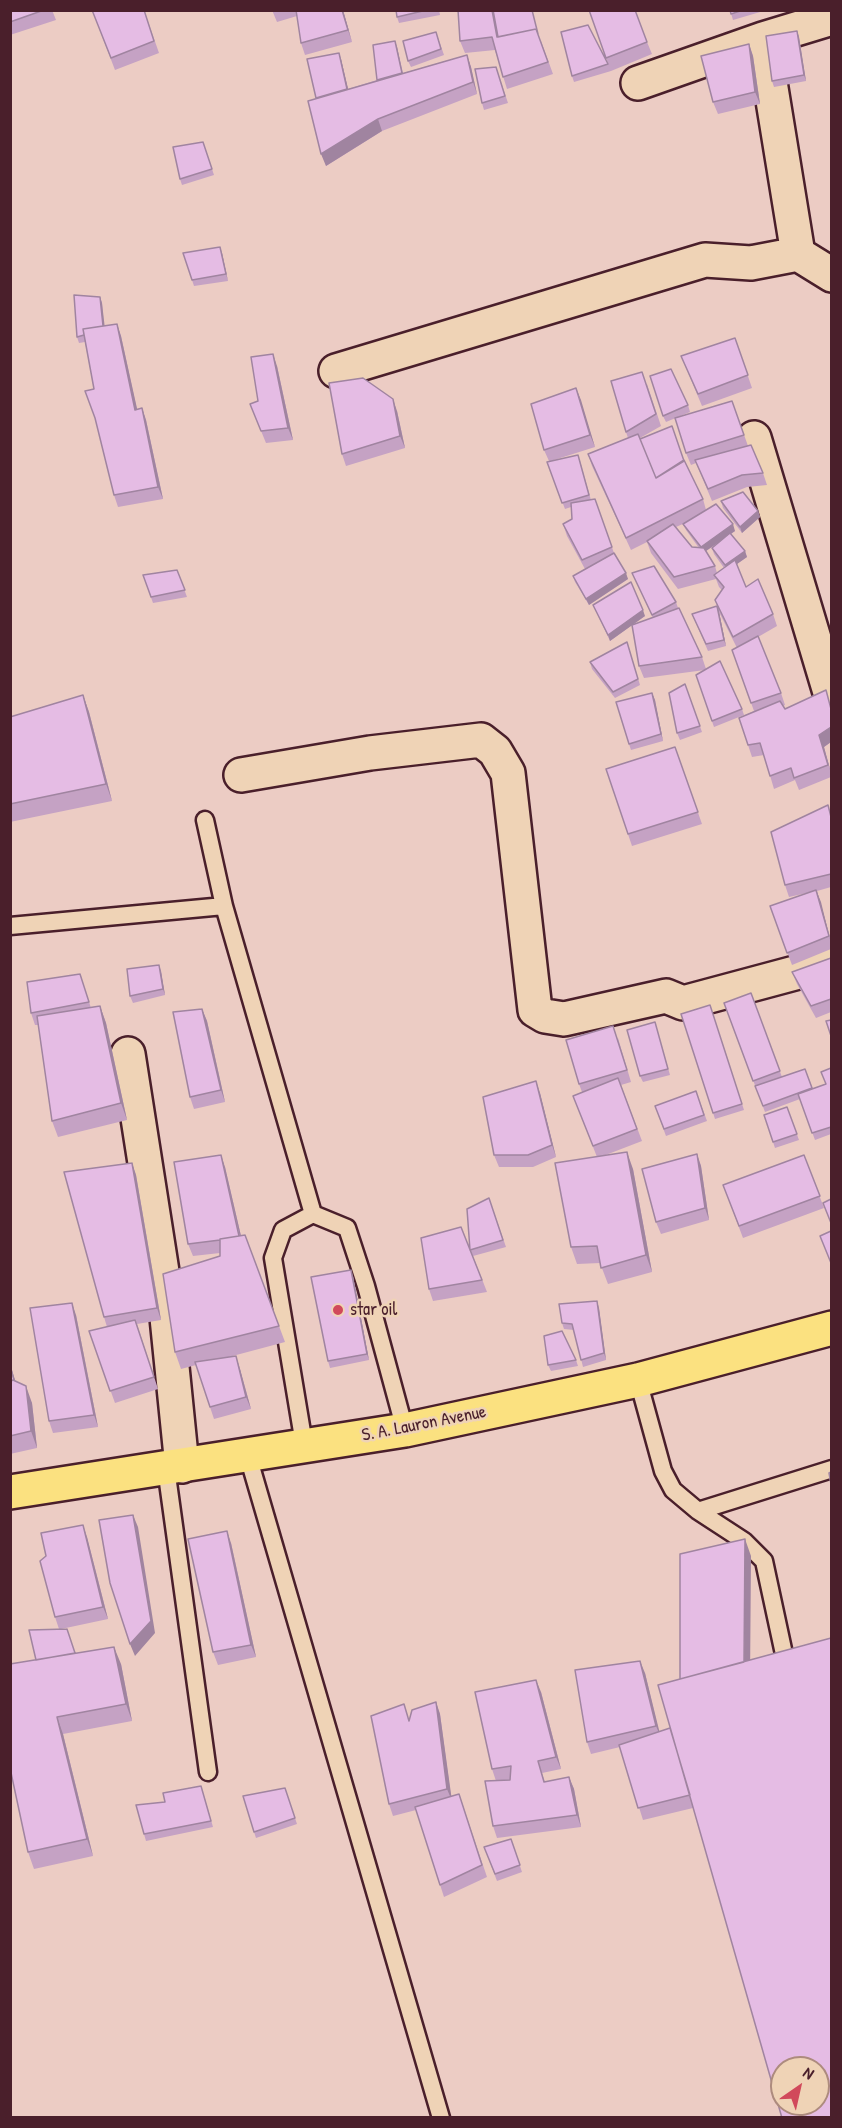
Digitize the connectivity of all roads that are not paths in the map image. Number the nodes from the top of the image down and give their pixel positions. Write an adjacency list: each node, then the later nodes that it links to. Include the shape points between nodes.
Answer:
1 (831, 18): 2 (street)
2 (762, 39): 3 (street); 4 (street)
3 (638, 83)
4 (798, 255): 5 (street); 6 (street, via 751,263 705,260)
5 (831, 275)
6 (336, 371)
7 (754, 438): 8 (street)
8 (831, 699)
9 (241, 775): 13 (street, via 370,753 481,740 495,751 508,773 535,1010 545,1016 564,1019 666,996 682,1003)
10 (206, 820): 11 (lane)
11 (224, 906): 12 (lane); 15 (lane)
12 (10, 926)
13 (831, 963)
14 (128, 1054): 21 (street, via 163,1278)
15 (314, 1214): 18 (lane, via 347,1228); 19 (lane, via 283,1230 273,1258)
16 (831, 1328): 17 (highway, S. A. Lauron Avenue)
17 (638, 1380): 18 (highway, S. A. Lauron Avenue); 24 (lane, via 663,1471 673,1490)
18 (405, 1430): 19 (highway, S. A. Lauron Avenue)
19 (304, 1444): 20 (highway, S. A. Lauron Avenue)
20 (248, 1456): 21 (highway, S. A. Lauron Avenue); 27 (lane)
21 (174, 1467): 23 (highway, S. A. Lauron Avenue); 26 (lane)
22 (831, 1469): 24 (lane)
23 (10, 1492)
24 (698, 1511): 25 (lane, via 744,1541 764,1561)
25 (784, 1654)
26 (208, 1772)
27 (441, 2118)

